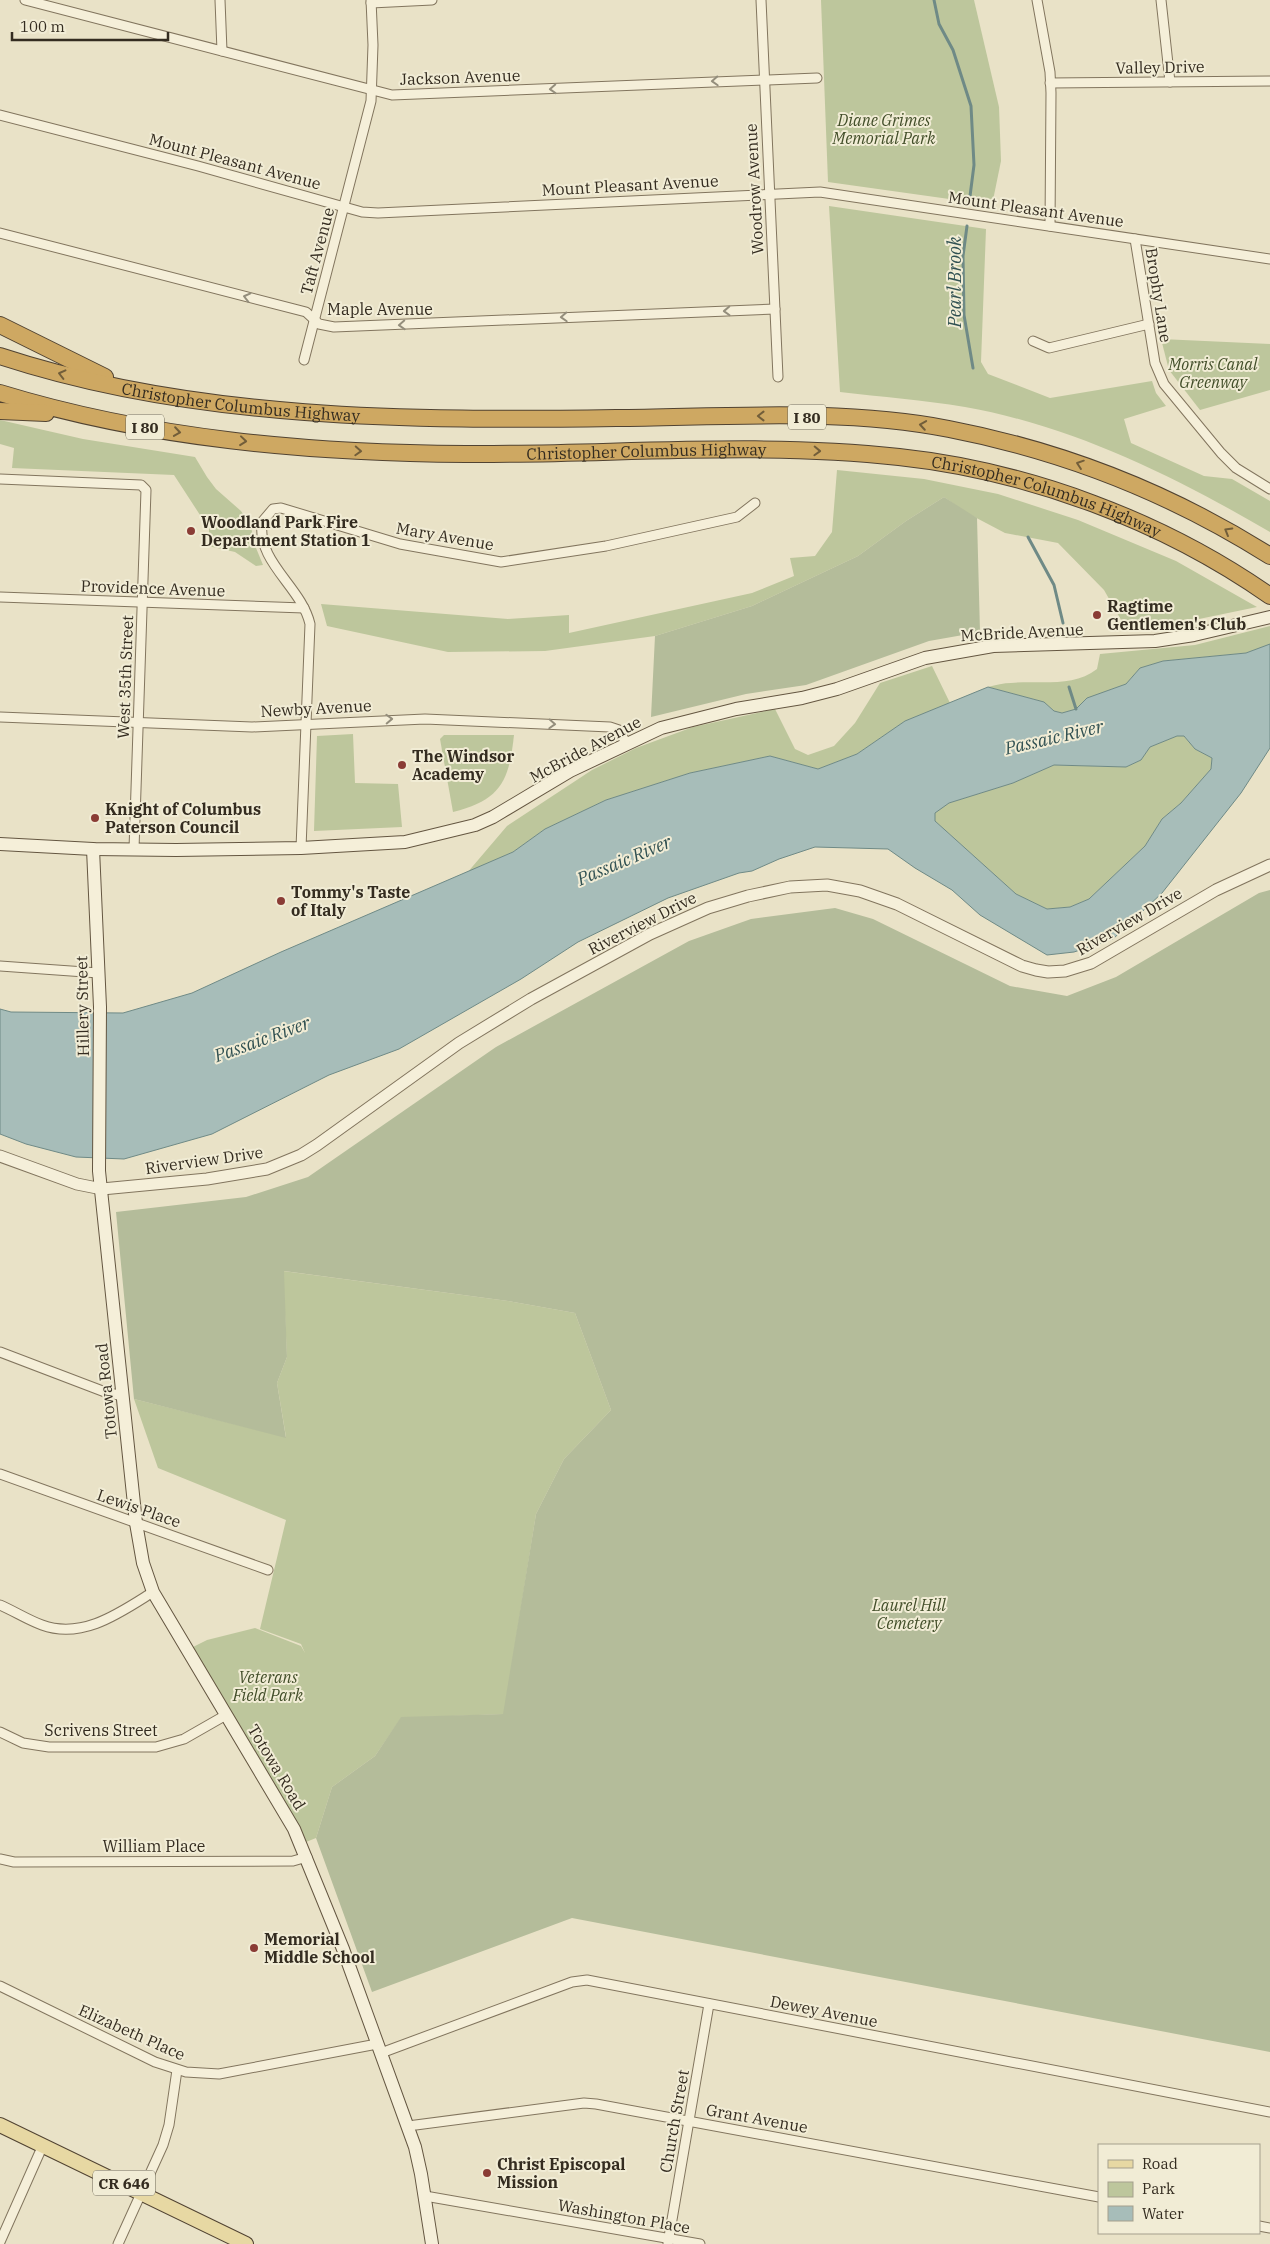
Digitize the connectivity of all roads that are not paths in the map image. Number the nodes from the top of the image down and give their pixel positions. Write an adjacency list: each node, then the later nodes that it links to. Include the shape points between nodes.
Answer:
1 (25, 0): 8 (street, Jackson Avenue)
2 (220, 0): 8 (street)
3 (432, 0): 7 (street)
4 (761, 0): 10 (street, Woodrow Avenue)
5 (1037, 0): 13 (street)
6 (1162, 0): 12 (street)
7 (371, 2): 14 (street, Taft Avenue)
8 (222, 51): 14 (street, Jackson Avenue)
9 (818, 78): 10 (street, Jackson Avenue)
10 (764, 79): 14 (street, Jackson Avenue, one-way to 14, via 401,96); 16 (street, Woodrow Avenue)
11 (1270, 80): 12 (street, Valley Drive)
12 (1170, 82): 13 (street, Valley Drive)
13 (1050, 83): 18 (street)
14 (372, 90): 17 (street, Taft Avenue)
15 (0, 115): 17 (street, Mount Pleasant Avenue)
16 (770, 193): 17 (street, Mount Pleasant Avenue, via 378,213); 18 (street, Mount Pleasant Avenue, via 839,194); 22 (street, Woodrow Avenue)
17 (344, 208): 23 (street, Taft Avenue)
18 (1050, 226): 20 (street, Mount Pleasant Avenue)
19 (0, 233): 23 (street, Maple Avenue, one-way to 19, via 306,312)
20 (1135, 239): 21 (street, Mount Pleasant Avenue); 24 (street, Brophy Lane)
21 (1270, 259)
22 (776, 310): 23 (street, Maple Avenue, one-way to 23, via 348,327 323,325); 29 (street, Woodrow Avenue)
23 (315, 319): 28 (street, Taft Avenue)
24 (1149, 324): 26 (street, via 1050,348); 35 (street, Brophy Lane, via 1155,362 1164,384 1236,468)
25 (0, 325): 30 (highway)
26 (1033, 340)
27 (0, 356): 30 (highway, Christopher Columbus Highway / I 80, one-way to 27)
28 (304, 360)
29 (778, 377)
30 (126, 388): 37 (highway, Christopher Columbus Highway / I 80, one-way to 30, via 1176,503 1104,472 1029,448 912,423 788,416 403,418 269,408)
31 (0, 393): 33 (highway, Christopher Columbus Highway / I 80)
32 (0, 411): 33 (highway)
33 (78, 414): 38 (highway, Christopher Columbus Highway / I 80, one-way to 38, via 127,425 213,437 354,450 468,454 791,450 927,461 1024,482 1110,511 1176,541)
34 (0, 479): 40 (street, West 35th Street, via 142,485 146,490 147,505)
35 (1270, 489)
36 (754, 503): 41 (street, Mary Avenue, via 736,517 606,546 500,562 400,544 281,508 273,509 262,522 262,541)
37 (1270, 556)
38 (1265, 592)
39 (0, 598): 40 (street, Providence Avenue)
40 (143, 603): 41 (street, Providence Avenue); 44 (street, West 35th Street)
41 (304, 608): 45 (street, via 310,631)
42 (1270, 617): 46 (main road, McBride Avenue, via 1155,641 993,646 951,652 837,689 660,728)
43 (0, 717): 44 (street, Newby Avenue)
44 (139, 723): 45 (street, Newby Avenue, via 252,726); 50 (street, West 35th Street)
45 (306, 723): 46 (street, Newby Avenue, one-way to 46, via 425,719 610,727 619,730); 48 (street)
46 (626, 743): 48 (main road, McBride Avenue, via 475,825 405,842)
47 (0, 844): 49 (main road, McBride Avenue)
48 (301, 848): 50 (main road, McBride Avenue)
49 (93, 849): 50 (main road, McBride Avenue); 53 (main road, Hillery Street)
50 (134, 849)
51 (1270, 865): 56 (street, Riverview Drive, via 1216,890 1097,960 1065,971 1048,972 1022,966 897,904 844,887 810,885 734,900 663,928 498,1019 438,1056 301,1155 249,1173)
52 (0, 966): 53 (street)
53 (98, 973): 55 (main road, Hillery Street)
54 (0, 1156): 56 (street, via 77,1184)
55 (99, 1167): 56 (main road, Totowa Road)
56 (102, 1189): 58 (main road, Totowa Road)
57 (0, 1352): 58 (street)
58 (123, 1396): 60 (main road, Totowa Road)
59 (0, 1474): 60 (street, Lewis Place)
60 (136, 1523): 61 (street, Lewis Place); 62 (main road, Totowa Road, via 143,1563)
61 (268, 1570)
62 (153, 1592): 63 (street, via 106,1621 77,1628 43,1626); 64 (main road, Totowa Road)
63 (0, 1605)
64 (226, 1714): 65 (street, Scrivens Street, via 184,1739 156,1747 44,1746 23,1743); 66 (main road, Totowa Road, via 278,1798)
65 (0, 1732)
66 (307, 1857): 67 (street, William Place, via 293,1861 14,1862); 70 (main road, Totowa Road)
67 (0, 1859)
68 (0, 1986): 71 (street, Elizabeth Place)
69 (709, 2004): 70 (street, Dewey Avenue, via 580,1980); 72 (street, Dewey Avenue); 73 (street, Church Street)
70 (379, 2049): 71 (street, Elizabeth Place, via 219,2074); 75 (main road, Totowa Road)
71 (177, 2070): 77 (street, via 169,2126)
72 (1270, 2112)
73 (689, 2121): 75 (street, Grant Avenue, via 584,2103); 79 (street, Grant Avenue); 80 (street, Church Street)
74 (0, 2125): 76 (main road, CR 646)
75 (408, 2126): 78 (main road, Totowa Road)
76 (43, 2145): 77 (main road, CR 646); 81 (street)
77 (141, 2192): 82 (street); 83 (main road, CR 646)
78 (425, 2196): 80 (street, Washington Place); 84 (main road, Totowa Road)
79 (1098, 2197)
80 (668, 2241): 85 (street, Washington Place)
81 (0, 2242)
82 (118, 2244)
83 (246, 2244)
84 (432, 2244)
85 (700, 2244)

